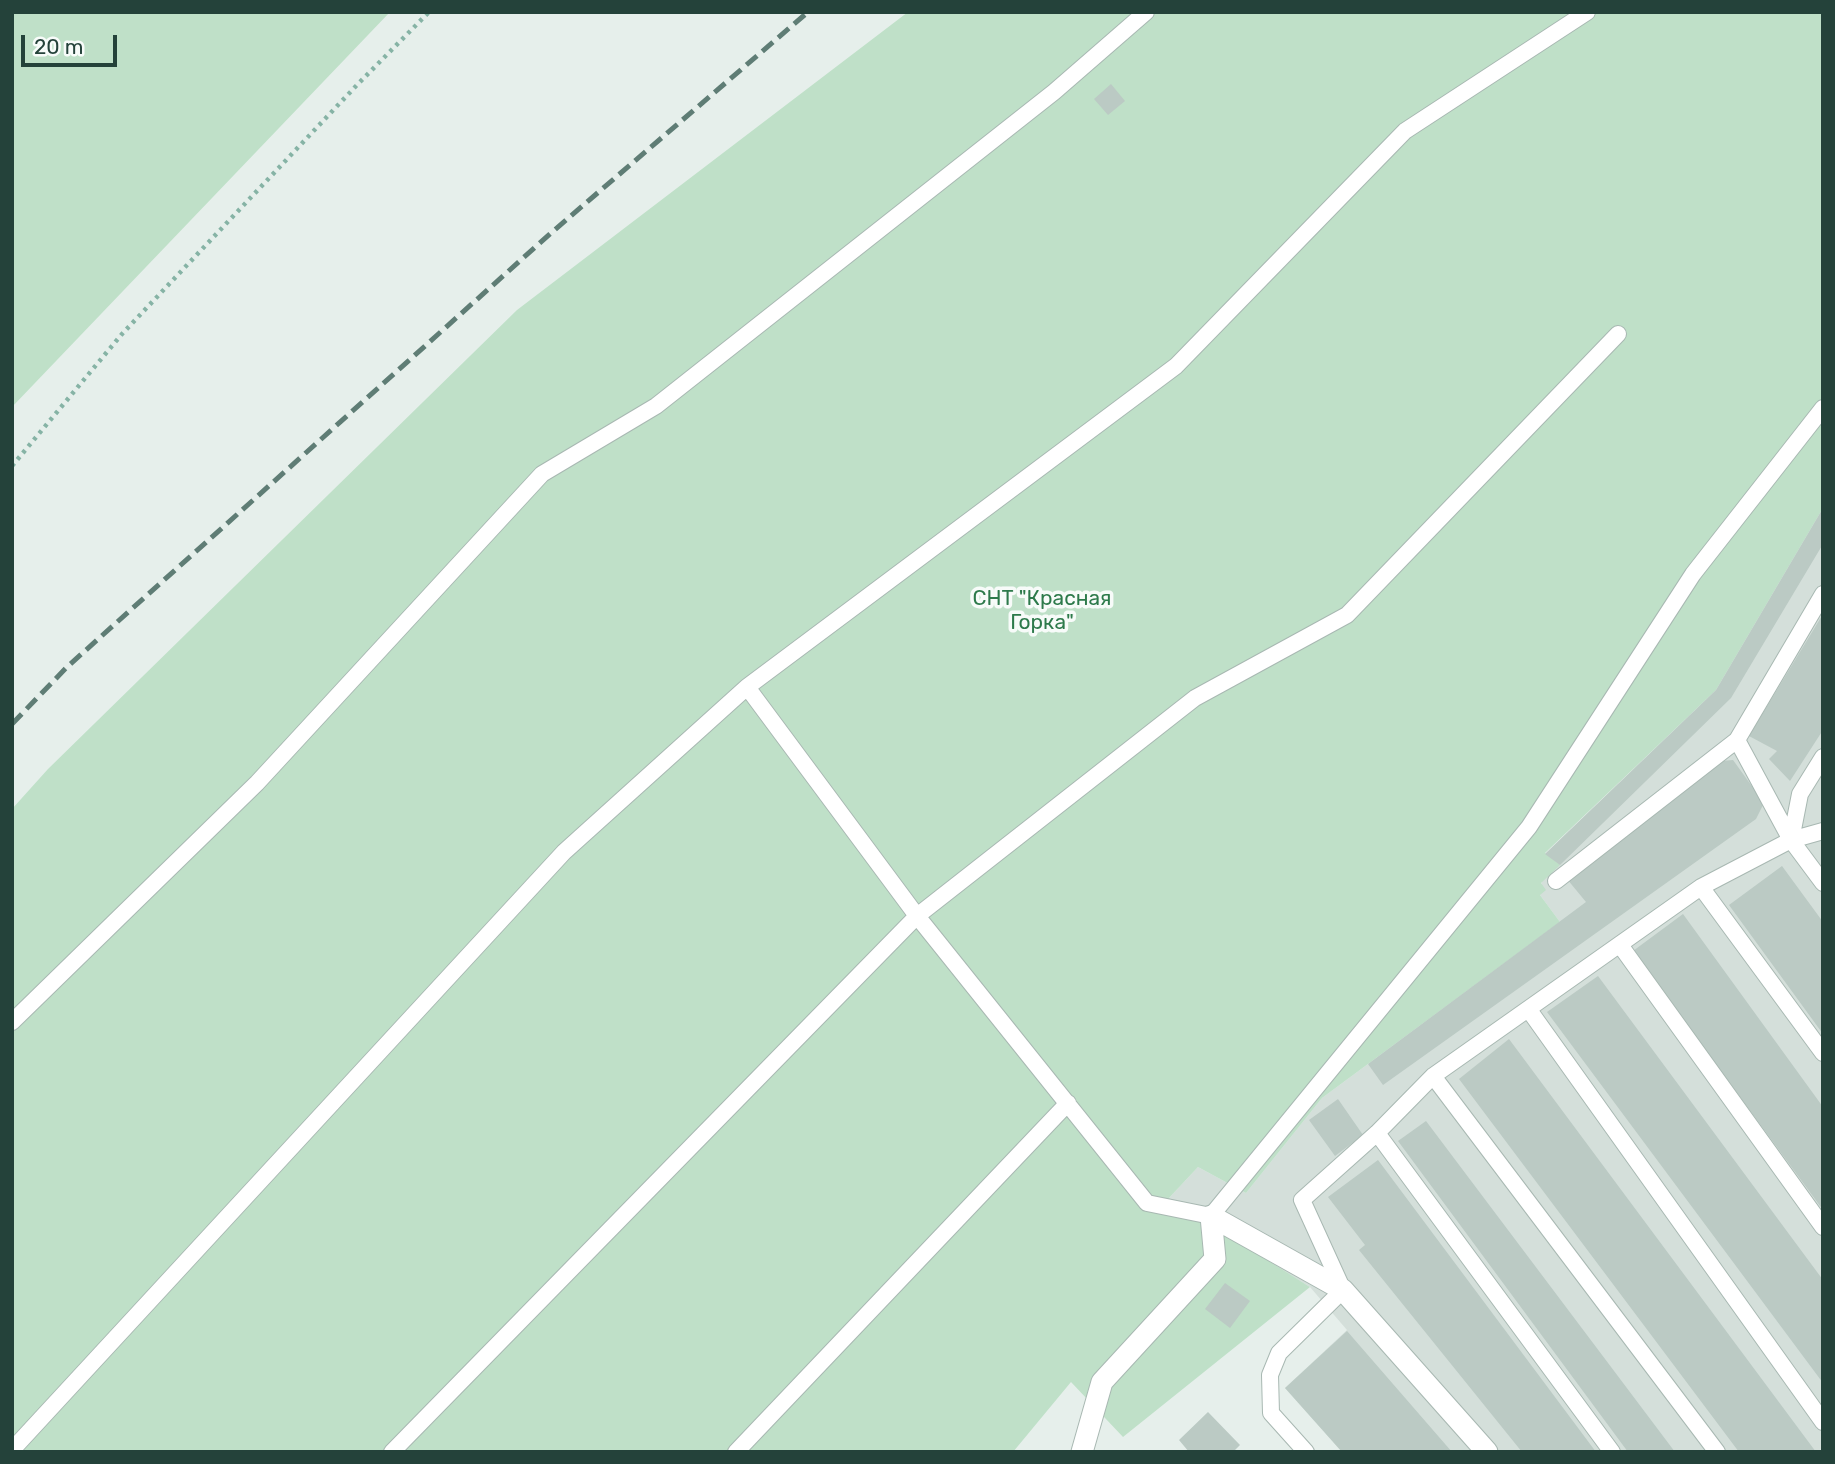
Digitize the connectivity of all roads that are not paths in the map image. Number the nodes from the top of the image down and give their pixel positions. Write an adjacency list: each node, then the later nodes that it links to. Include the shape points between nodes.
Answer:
1 (1146, 12): 17 (lane, via 1054,92 656,406 542,474 257,783)
2 (1587, 12): 6 (lane, via 1405,131 1176,366)
3 (1618, 334): 14 (lane, via 1347,615 1195,698)
4 (1823, 408): 22 (lane, via 1693,574 1529,827)
5 (1823, 594): 7 (lane)
6 (747, 687): 14 (lane); 26 (lane, via 564,852)
7 (1737, 740): 10 (lane); 11 (lane)
8 (1823, 757): 10 (lane, via 1801,794)
9 (1823, 831): 10 (lane)
10 (1791, 840): 12 (lane); 13 (lane)
11 (1556, 881)
12 (1823, 883)
13 (1701, 887): 15 (lane); 18 (lane)
14 (917, 916): 20 (lane); 27 (lane)
15 (1620, 945): 16 (lane); 23 (lane)
16 (1529, 1010): 19 (lane); 25 (lane)
17 (12, 1022)
18 (1823, 1053)
19 (1433, 1076): 21 (lane); 33 (lane)
20 (1068, 1103): 22 (lane, via 1147,1203); 28 (lane)
21 (1377, 1133): 24 (lane, via 1302,1200); 32 (lane)
22 (1211, 1216): 24 (street); 29 (street, via 1215,1259 1102,1382)
23 (1823, 1227)
24 (1342, 1290): 30 (lane, via 1279,1353 1270,1375 1271,1413); 31 (street)
25 (1823, 1422)
26 (12, 1450)
27 (392, 1452)
28 (736, 1452)
29 (1082, 1452)
30 (1306, 1452)
31 (1487, 1452)
32 (1612, 1452)
33 (1717, 1452)

